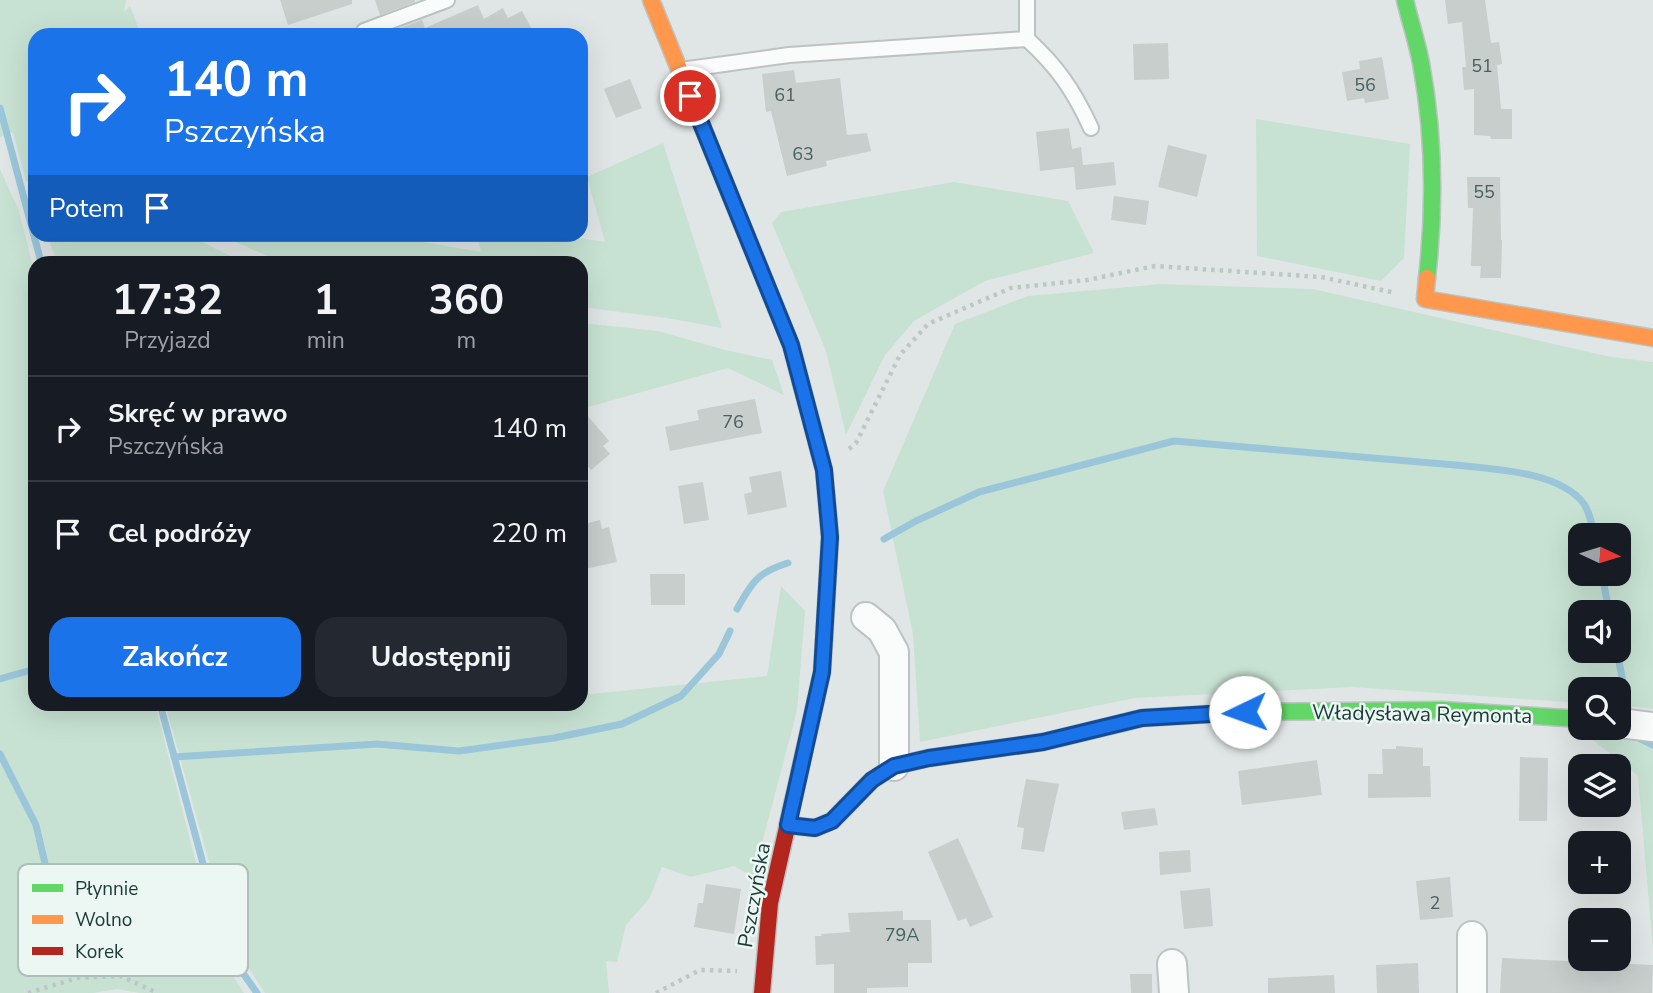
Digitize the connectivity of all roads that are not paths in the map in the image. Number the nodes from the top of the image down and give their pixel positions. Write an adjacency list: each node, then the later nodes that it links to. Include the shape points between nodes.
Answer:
1 (447, 0): 5 (lane)
2 (651, 0): 7 (street, Pszczyńska)
3 (1027, 0): 6 (lane)
4 (1405, 0): 9 (street, via 1421,62 1431,152 1425,299)
5 (372, 28)
6 (1027, 39): 7 (lane, via 789,55); 8 (lane, via 1049,58 1076,95)
7 (680, 71): 15 (street, Pszczyńska, via 791,345 824,470 830,537 822,672)
8 (1091, 128)
9 (1653, 338)
10 (866, 617): 14 (street, via 883,630 894,652)
11 (1568, 718): 14 (street, Władysława Reymonta, via 1443,710 1142,718 1043,742)
12 (1631, 724): 13 (street)
13 (1653, 727)
14 (894, 766): 15 (street, Władysława Reymonta, via 872,780 832,821 815,828)
15 (788, 825): 18 (street, Pszczyńska, via 770,903)
16 (1472, 936): 20 (street)
17 (1172, 964): 19 (street)
18 (762, 993)
19 (1174, 993)
20 (1472, 993)

